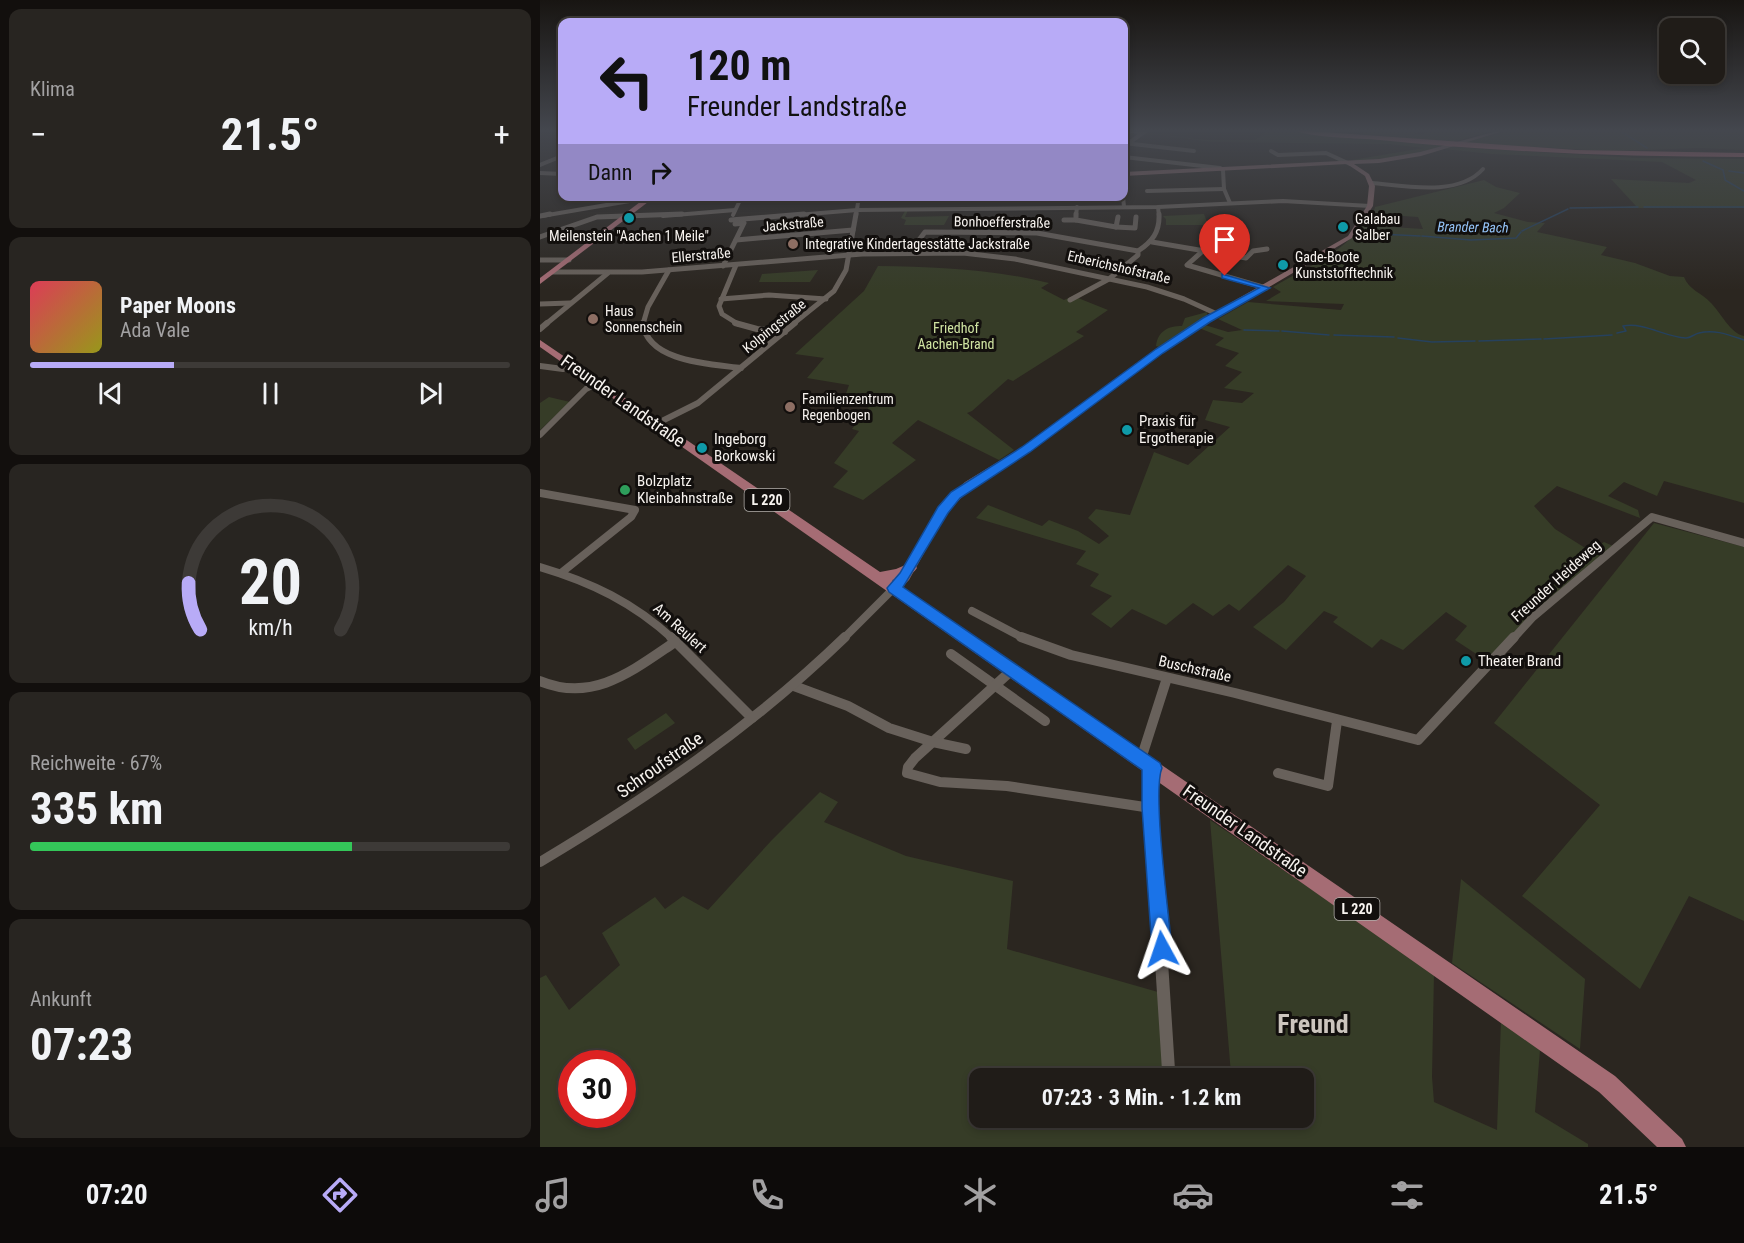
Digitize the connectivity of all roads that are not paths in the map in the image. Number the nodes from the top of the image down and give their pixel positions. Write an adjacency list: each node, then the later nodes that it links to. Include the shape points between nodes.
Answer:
1 (1372, 183): 14 (street)
2 (1224, 184): 5 (street)
3 (1379, 184): 4 (street)
4 (1450, 184)
5 (1224, 189): 6 (street); 13 (street)
6 (1147, 191)
7 (629, 201): 21 (street)
8 (648, 201): 22 (main road)
9 (740, 201): 19 (street)
10 (858, 201): 20 (street, Kolpingstraße)
11 (1006, 201): 18 (street)
12 (1123, 201): 16 (street)
13 (1230, 203): 14 (street, via 1283,201); 17 (street)
14 (1370, 206): 47 (street, via 1343,243)
15 (1077, 207): 16 (street); 18 (street); 26 (street)
16 (1124, 207): 17 (street)
17 (1158, 207): 32 (street, via 1160,225)
18 (1004, 208): 20 (street)
19 (735, 210): 22 (street); 27 (street, via 729,224)
20 (857, 210): 27 (street); 29 (street, Kolpingstraße)
21 (540, 216)
22 (626, 217): 30 (street, via 594,218); 39 (main road)
23 (1118, 217): 28 (street)
24 (1136, 217): 28 (street, via 1135,228)
25 (1064, 220): 26 (street)
26 (1076, 220): 28 (street)
27 (745, 221): 31 (street)
28 (1116, 227)
29 (853, 230): 31 (street, Jackstraße); 37 (street, Kolpingstraße)
30 (540, 237)
31 (736, 240): 41 (street)
32 (1152, 242): 33 (street); 36 (street)
33 (1205, 249): 34 (street, via 1246,258 1253,251); 47 (street, via 1187,265)
34 (1267, 249)
35 (911, 251): 36 (street, Bonhoefferstraße, via 925,232 1020,232 1072,237); 37 (street, Erberichshofstraße); 45 (street, Erberichshofstraße, via 1006,256)
36 (1138, 251): 45 (street)
37 (850, 255): 40 (street, Ellerstraße); 49 (street, Kolpingstraße, via 842,281)
38 (540, 260): 39 (street)
39 (568, 260): 43 (main road)
40 (736, 265): 41 (street, Ellerstraße); 48 (street)
41 (723, 266): 42 (street, Ellerstraße)
42 (669, 270): 44 (street, Ellerstraße); 59 (street, via 644,316 644,333 652,345 669,354)
43 (553, 272): 44 (street, Ellerstraße); 46 (main road)
44 (609, 272): 51 (street)
45 (1111, 278): 50 (street, Erberichshofstraße); 53 (street, Erberichshofstraße, via 1168,293)
46 (540, 282)
47 (1266, 288): 53 (street)
48 (722, 299): 49 (street, via 769,295); 55 (street, via 720,310 733,322)
49 (826, 299): 55 (street, Kolpingstraße)
50 (1070, 300)
51 (570, 303): 52 (street); 54 (street)
52 (540, 304)
53 (1219, 313): 66 (street, via 956,495 943,510)
54 (540, 328)
55 (785, 332): 59 (street, Kolpingstraße)
56 (540, 343): 57 (main road, Freunder Landstraße / L 220)
57 (572, 365): 58 (street, via 564,369); 60 (main road, Freunder Landstraße / L 220)
58 (540, 366)
59 (741, 368): 61 (street, Kolpingstraße, via 698,403)
60 (598, 383): 61 (main road, Freunder Landstraße / L 220); 62 (street, via 586,389)
61 (656, 424): 68 (main road, Freunder Landstraße / L 220)
62 (540, 435)
63 (540, 493): 67 (street, via 635,510)
64 (1744, 543): 81 (street, Freunder Heideweg, via 1652,517 1532,618)
65 (540, 567): 67 (street, Am Reulert)
66 (910, 568): 68 (main road); 69 (street)
67 (561, 573): 71 (street, Am Reulert, via 616,597 649,617)
68 (877, 577): 69 (main road, Freunder Landstraße / L 220)
69 (894, 588): 73 (main road, Freunder Landstraße / L 220); 77 (street, Schroufstraße)
70 (972, 611): 74 (street, Buschstraße, via 1046,647)
71 (675, 642): 75 (street, via 619,677 596,686 556,689); 78 (street, Am Reulert)
72 (951, 654): 76 (street)
73 (1012, 670): 76 (street); 84 (main road, Freunder Landstraße / L 220)
74 (1167, 678): 80 (street, Buschstraße); 84 (street)
75 (540, 681)
76 (994, 685): 79 (street); 82 (street)
77 (794, 686): 78 (street, Schroufstraße); 82 (street, via 848,706 889,728)
78 (752, 718): 87 (street, Schroufstraße, via 662,787)
79 (1045, 721)
80 (1337, 722): 81 (street, Buschstraße); 85 (street, via 1328,786)
81 (1418, 740)
82 (933, 742): 83 (street); 86 (street, via 908,767 907,773 912,777 989,788 1007,786)
83 (966, 749)
84 (1147, 764): 86 (street); 89 (main road, Freunder Landstraße / L 220, via 1607,1084)
85 (1278, 773)
86 (1151, 808): 88 (street)
87 (540, 862)
88 (1168, 1068)
89 (1674, 1147)

